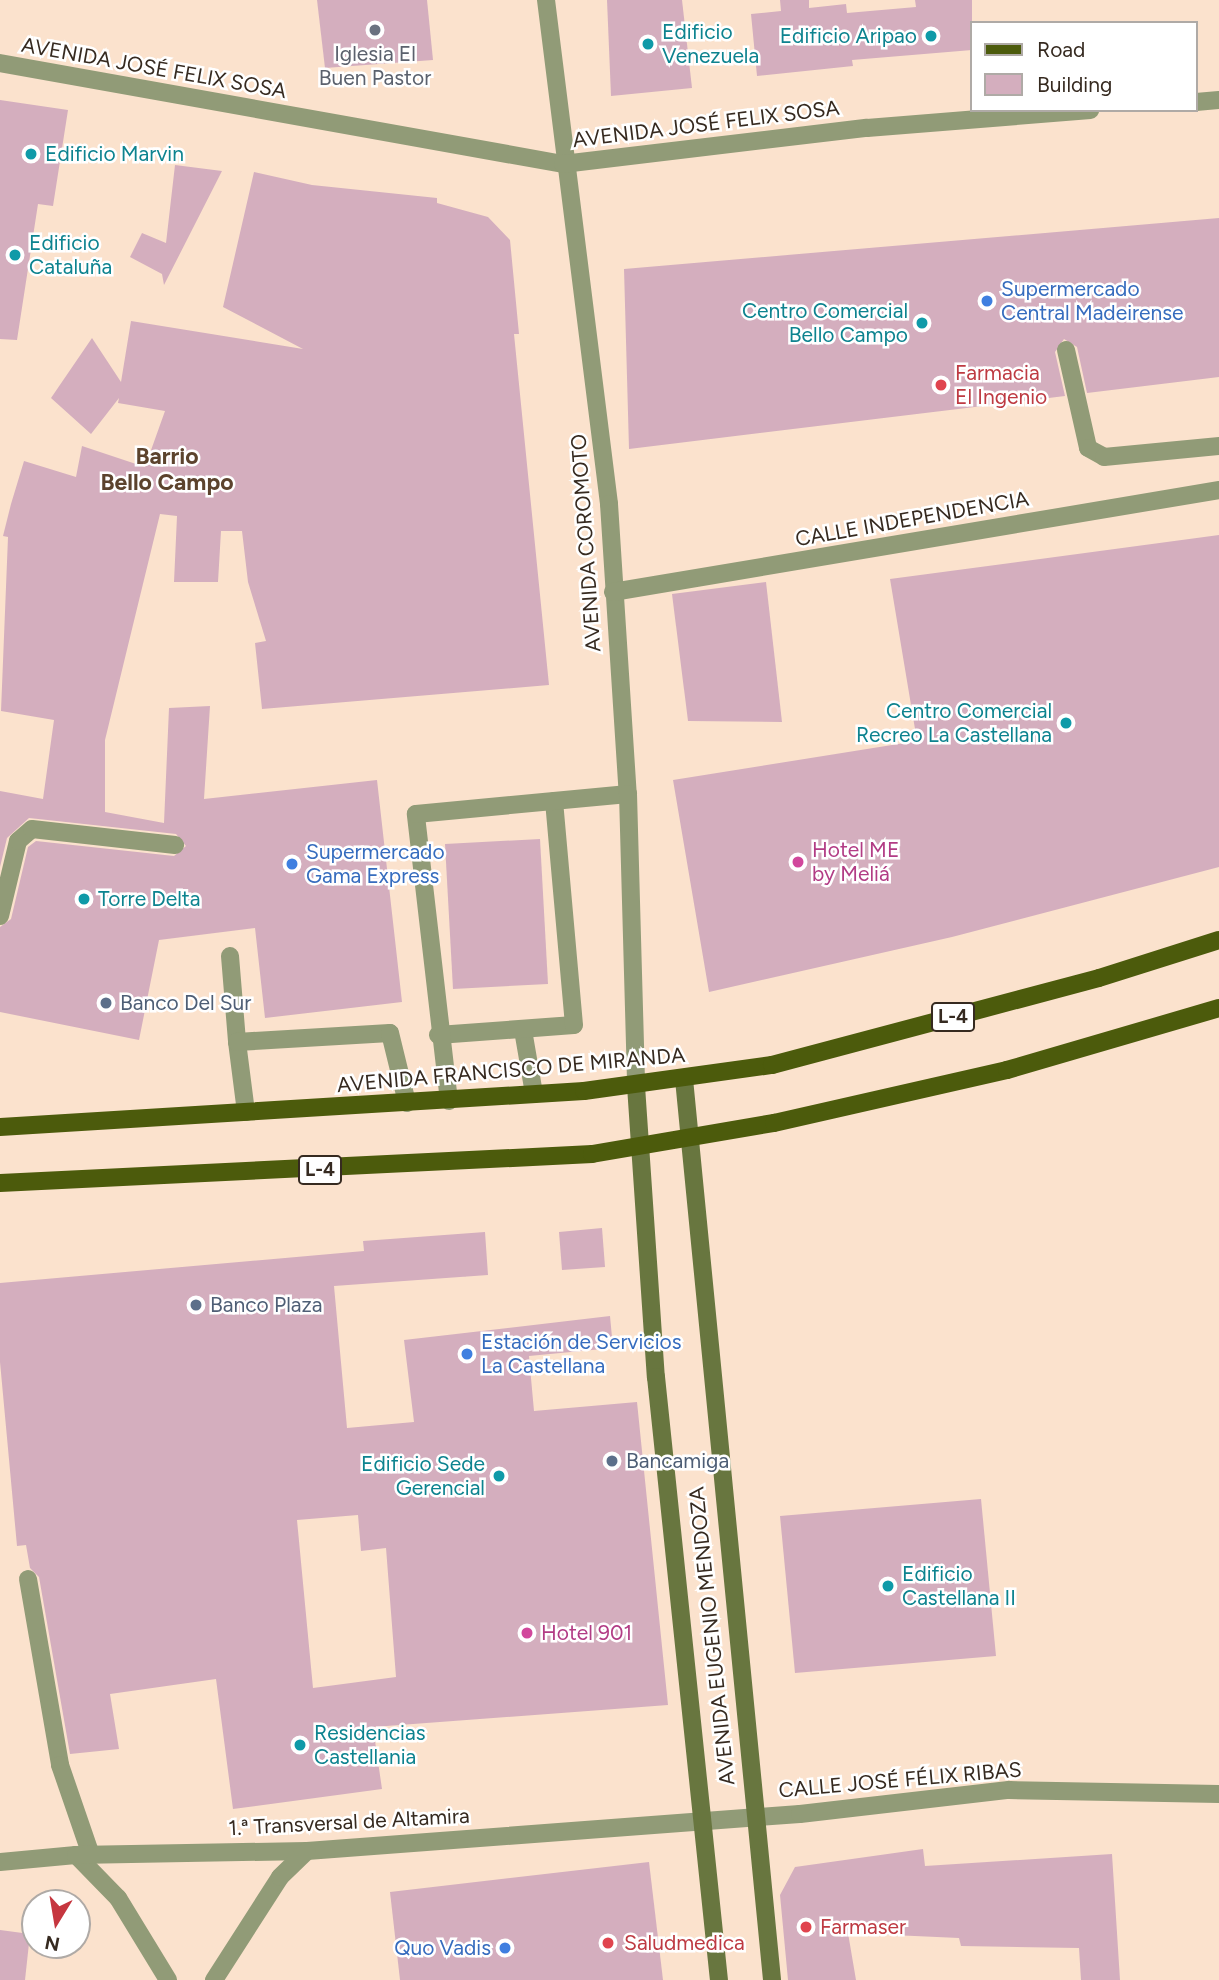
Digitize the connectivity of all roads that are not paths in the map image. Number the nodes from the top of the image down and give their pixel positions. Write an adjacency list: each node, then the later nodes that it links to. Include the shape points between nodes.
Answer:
1 (546, 0): 6 (street, AVENIDA COROMOTO)
2 (0, 63): 6 (street, AVENIDA JOSÉ FELIX SOSA)
3 (1219, 100): 4 (street)
4 (1198, 102)
5 (1065, 112): 6 (street, AVENIDA JOSÉ FELIX SOSA, via 867,128)
6 (563, 164): 10 (street, AVENIDA COROMOTO, via 604,457)
7 (1066, 350): 8 (street, via 1088,448 1104,457)
8 (1219, 446)
9 (1219, 490): 10 (street, CALLE INDEPENDENCIA)
10 (613, 592): 11 (street, AVENIDA COROMOTO)
11 (628, 794): 12 (street); 22 (street, AVENIDA COROMOTO)
12 (554, 801): 18 (street, via 574,1026); 19 (street, via 416,814)
13 (175, 845): 14 (street, via 32,829 18,841)
14 (0, 916)
15 (1219, 940): 21 (main road, AVENIDA FRANCISCO DE MIRANDA / L-4, via 772,1065)
16 (230, 956): 20 (street)
17 (1219, 1008): 28 (main road, L-4, via 1007,1070)
18 (523, 1030): 19 (street); 23 (street)
19 (438, 1035): 24 (street)
20 (237, 1042): 25 (street, via 390,1032); 26 (street)
21 (684, 1079): 22 (main road, AVENIDA FRANCISCO DE MIRANDA / L-4); 28 (street, AVENIDA EUGENIO MENDOZA)
22 (636, 1086): 23 (main road, AVENIDA FRANCISCO DE MIRANDA / L-4); 29 (street, AVENIDA EUGENIO MENDOZA)
23 (534, 1094): 24 (main road, AVENIDA FRANCISCO DE MIRANDA / L-4)
24 (449, 1101): 25 (main road, AVENIDA FRANCISCO DE MIRANDA / L-4)
25 (407, 1103): 26 (main road, AVENIDA FRANCISCO DE MIRANDA / L-4)
26 (246, 1112): 27 (main road, AVENIDA FRANCISCO DE MIRANDA / L-4)
27 (0, 1127)
28 (688, 1140): 29 (main road, L-4); 33 (street, AVENIDA EUGENIO MENDOZA)
29 (640, 1146): 30 (main road, L-4, via 232,1175); 34 (street, AVENIDA EUGENIO MENDOZA, via 656,1377)
30 (0, 1183)
31 (28, 1579): 36 (street, via 60,1765)
32 (1219, 1794): 33 (street, CALLE JOSÉ FÉLIX RIBAS, via 1009,1790)
33 (753, 1817): 34 (street, CALLE JOSÉ FÉLIX RIBAS); 41 (street, AVENIDA EUGENIO MENDOZA)
34 (701, 1820): 35 (street, 1.ª Transversal de Altamira); 40 (street, AVENIDA EUGENIO MENDOZA)
35 (307, 1851): 36 (street, 1.ª Transversal de Altamira); 39 (street, via 273,1887)
36 (84, 1855): 37 (street, 1.ª Transversal de Altamira); 38 (street, via 118,1898)
37 (0, 1862)
38 (168, 1980)
39 (214, 1980)
40 (719, 1980)
41 (772, 1980)

